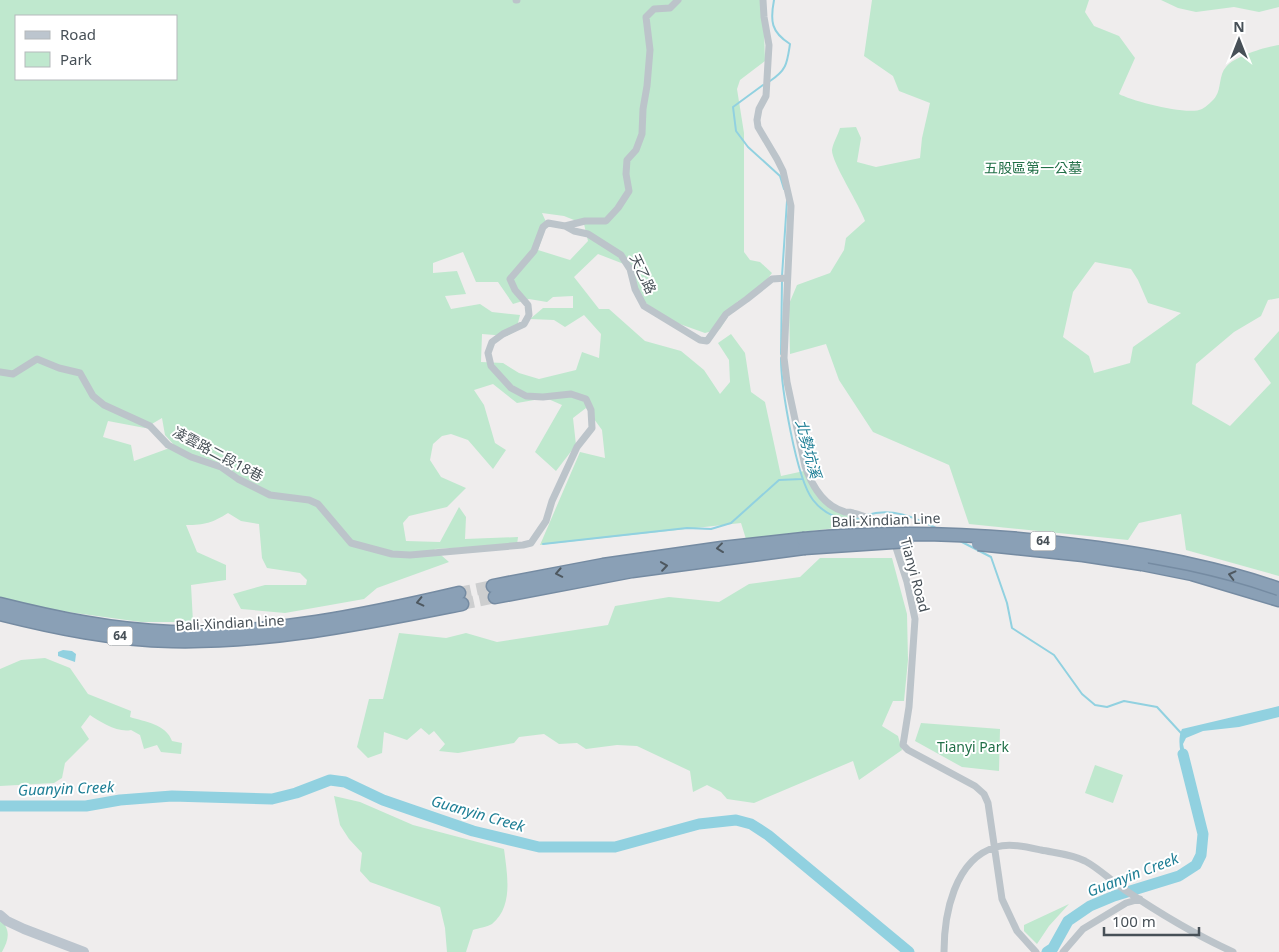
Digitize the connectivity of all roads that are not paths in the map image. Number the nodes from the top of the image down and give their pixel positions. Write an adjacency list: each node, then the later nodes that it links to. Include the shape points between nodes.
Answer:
1 (678, 0): 3 (street, via 670,8 654,9 646,17 650,50 648,86 642,134 636,150 627,160 629,191 606,221 585,221)
2 (763, 0): 4 (street, Tianyi Road, via 769,45 766,96 756,120 783,171 788,192 791,216)
3 (565, 226): 4 (street, 天乙路, via 588,234 621,255 644,306 700,340 708,341 726,314 772,279); 5 (street, 凌雲路二段18巷, via 548,223 543,227 534,251 510,279 528,305 528,315 524,324 492,342 488,353 491,366 511,388 526,396 571,394 586,399 591,410 592,428 577,447 546,521 531,543 523,546 410,555 377,551 351,543 318,504 270,495 221,467 168,445 150,426 104,405 93,396 80,373 37,359 13,374)
4 (787, 278): 14 (street, Tianyi Road, via 784,358 810,479 818,493 832,506 854,512 890,529 912,601 914,652 903,745 984,794)
5 (0, 372)
6 (803, 544): 7 (highway, Bali-Xindian Line / 64, one-way to 6, bridge, via 1145,555 1013,538 917,532 853,534); 8 (highway, Bali-Xindian Line / 64, via 722,548 613,564); 10 (highway, Bali-Xindian Line / 64, bridge, via 952,542 1083,555 1175,571)
7 (1279, 588)
8 (494, 592)
9 (460, 598): 13 (highway, Bali-Xindian Line / 64, via 383,615 291,630)
10 (1279, 600)
11 (0, 604): 13 (highway, Bali-Xindian Line / 64, via 81,622 132,629)
12 (0, 614): 13 (highway, Bali-Xindian Line / 64, via 34,623 132,638 171,641)
13 (241, 634)
14 (995, 847): 15 (street, via 1021,846 1068,854 1102,871); 17 (street, Tianyi Road, via 1002,899 1017,931); 19 (street, via 976,858 958,879 944,930)
15 (1140, 899): 20 (street, via 1126,903 1083,929); 21 (street)
16 (0, 915): 18 (street, via 16,925)
17 (1034, 951)
18 (84, 952)
19 (944, 952)
20 (1063, 952)
21 (1233, 952)

